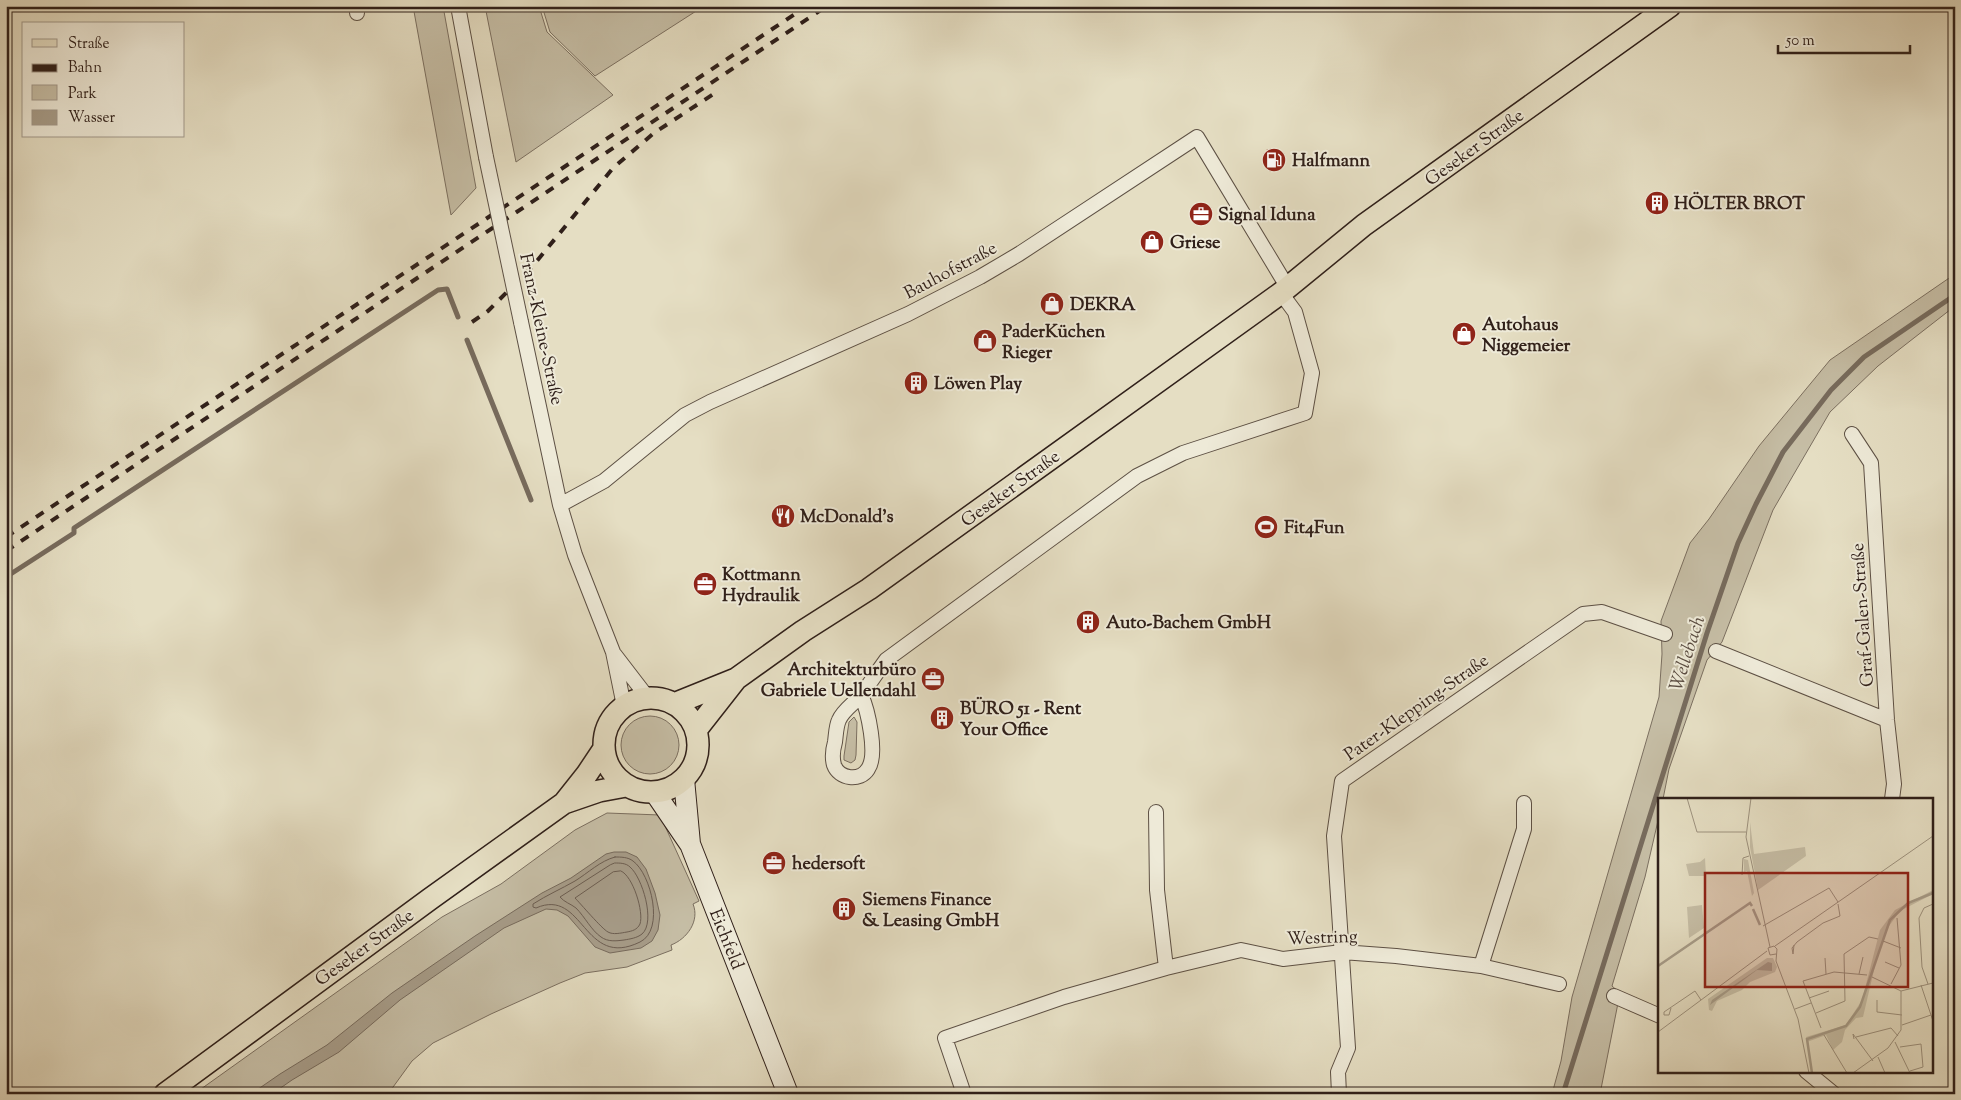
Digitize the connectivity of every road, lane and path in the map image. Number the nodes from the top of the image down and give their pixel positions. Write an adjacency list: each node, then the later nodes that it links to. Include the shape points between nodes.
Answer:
1 (458, 6): 5 (street, Franz-Kleine-Straße, bridge, via 486,158)
2 (1670, 6): 3 (main road, Geseker Straße, via 1364,225)
3 (1284, 290): 5 (street, Bauhofstraße, via 1197,137 980,277 908,314 685,416 604,481); 9 (main road, Geseker Straße, via 869,589); 10 (street, via 1295,312 1312,373 1304,413 1183,453 1137,476 886,660)
4 (1852, 434): 14 (street, Graf-Galen-Straße, via 1871,463)
5 (560, 504): 8 (street, Franz-Kleine-Straße, via 575,555)
6 (1665, 634): 25 (street, Pater-Klepping-Straße, via 1602,612 1582,614 1342,781 1334,836)
7 (1716, 651): 14 (street)
8 (612, 652): 11 (street, Franz-Kleine-Straße); 13 (street, Franz-Kleine-Straße)
9 (736, 678): 12 (main road, Geseker Straße); 15 (main road, Geseker Straße)
10 (861, 695): 10 (street, via 839,719 834,744 837,770 856,778 866,773 871,760 867,708)
11 (648, 698): 12 (main road); 13 (main road)
12 (674, 704): 15 (main road, via 684,711)
13 (624, 706): 16 (main road, via 606,728)
14 (1887, 720): 20 (street, Graf-Galen-Straße, via 1894,784)
15 (696, 730): 17 (main road, via 698,750 694,765)
16 (603, 750): 18 (main road, via 609,769); 21 (main road, Geseker Straße)
17 (684, 779): 19 (main road); 24 (main road, Eichfeld)
18 (626, 786): 19 (main road, via 639,792); 21 (main road, Geseker Straße)
19 (655, 793): 24 (main road)
20 (1892, 798)
21 (564, 803): 32 (main road, Geseker Straße)
22 (1524, 803): 26 (street, via 1524,829)
23 (1156, 812): 27 (street, via 1157,890)
24 (690, 844): 33 (main road, Eichfeld)
25 (1342, 952): 26 (street, Westring); 27 (street, Westring, via 1283,959 1241,950); 35 (street, Pater-Klepping-Straße, via 1348,1048 1338,1072)
26 (1481, 966): 28 (street, Westring)
27 (1166, 968): 34 (street, Westring, via 1064,997 945,1038)
28 (1559, 984)
29 (1614, 996): 30 (street)
30 (1658, 1015)
31 (1807, 1072): 36 (street)
32 (165, 1094)
33 (788, 1094)
34 (964, 1094)
35 (1339, 1094)
36 (1834, 1094)

